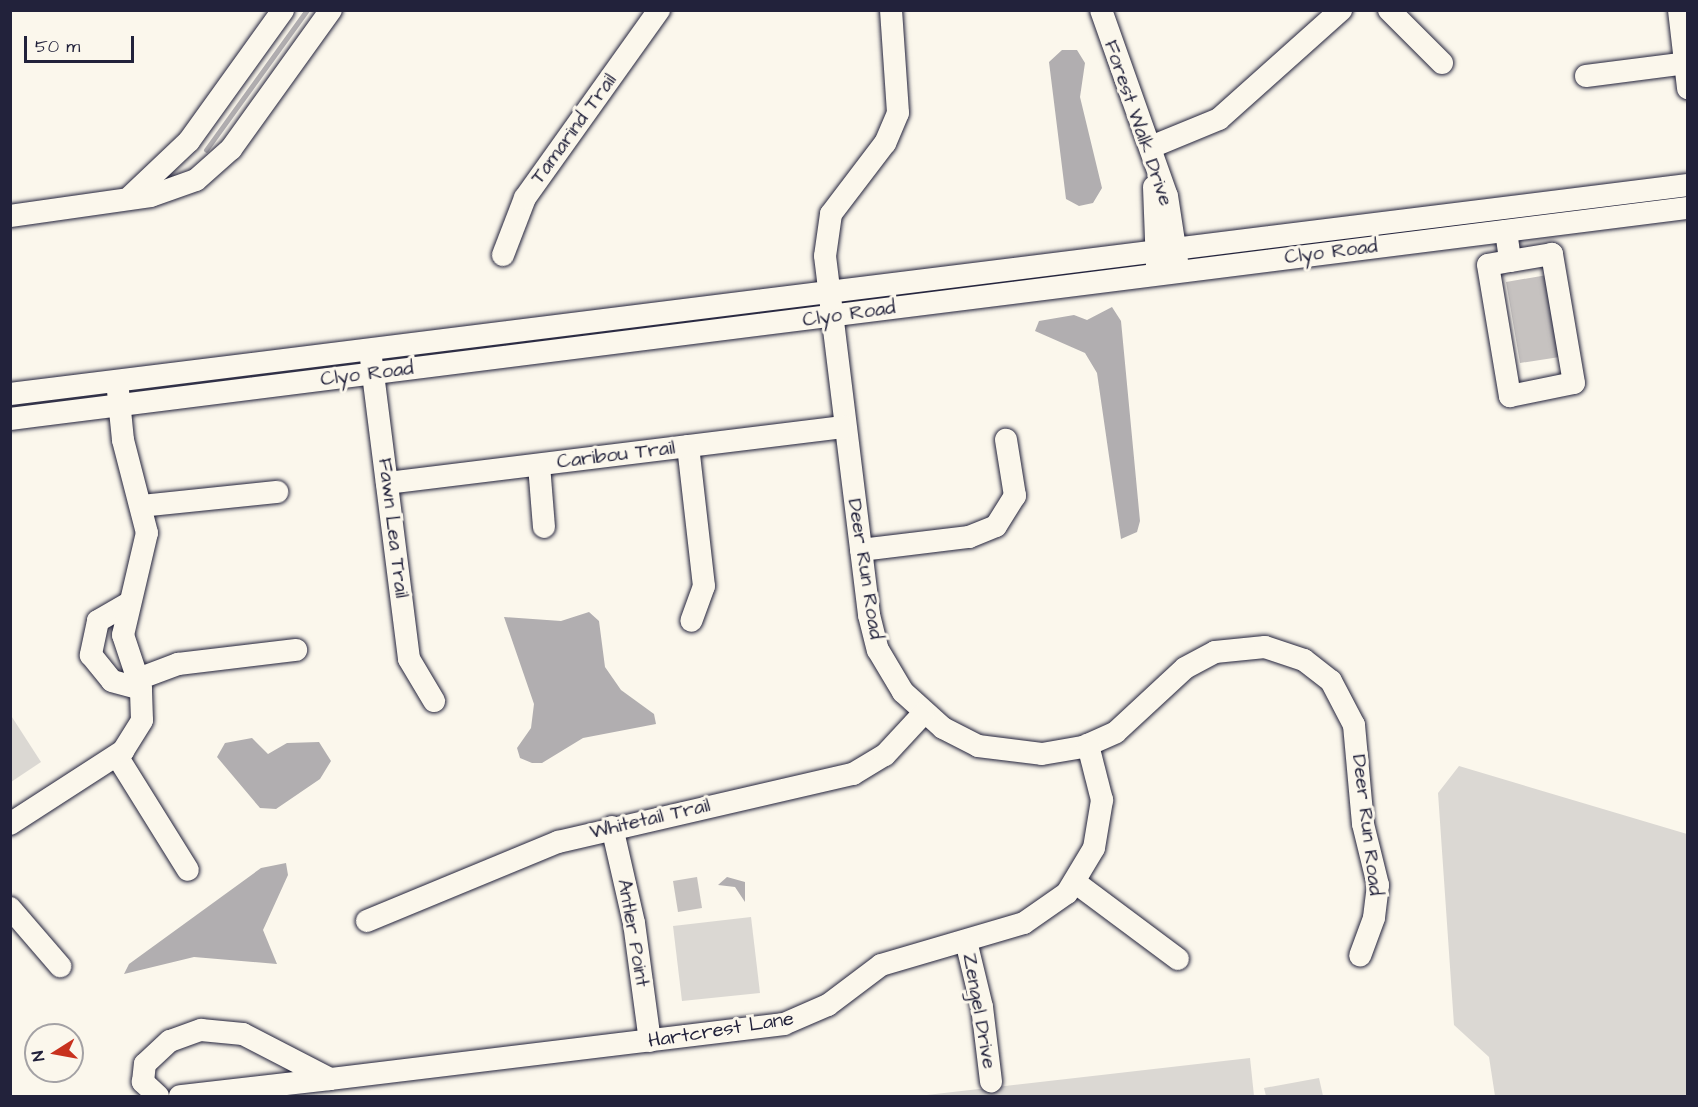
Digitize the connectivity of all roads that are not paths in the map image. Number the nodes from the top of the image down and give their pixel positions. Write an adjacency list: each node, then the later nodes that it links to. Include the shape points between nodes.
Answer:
1 (284, 10): 15 (street, via 189,141)
2 (331, 10): 15 (street, via 211,169 175,191)
3 (659, 10): 20 (street, Tamarind Trail, via 525,198)
4 (891, 10): 23 (street, Deer Run Road, via 898,113 885,143 831,214 826,237)
5 (1101, 10): 13 (street, Forest Walk Drive)
6 (1341, 10): 13 (street, via 1219,119)
7 (1389, 10): 9 (street)
8 (1679, 10): 10 (street)
9 (1442, 63)
10 (1686, 63): 11 (street); 12 (street)
11 (1586, 76)
12 (1688, 88)
13 (1154, 156): 19 (street, Forest Walk Drive)
14 (1688, 185): 19 (street, Clyo Road)
15 (130, 196): 17 (street)
16 (1688, 208): 18 (street, Clyo Road)
17 (10, 216)
18 (1506, 231): 21 (street); 22 (street, Clyo Road)
19 (1166, 248): 22 (street, Forest Walk Drive); 23 (street, Clyo Road)
20 (503, 255)
21 (1510, 261): 21 (street, via 1488,265 1510,396 1574,383 1552,254)
22 (1168, 272): 24 (street, Clyo Road)
23 (828, 289): 24 (street, Deer Run Road); 25 (street, Clyo Road)
24 (830, 317): 26 (street, Clyo Road); 31 (street, Deer Run Road)
25 (370, 348): 26 (street, Fawn Lea Trail); 27 (street, Clyo Road)
26 (374, 373): 29 (street, Clyo Road); 35 (street, Fawn Lea Trail)
27 (117, 380): 28 (street, Clyo Road); 29 (street)
28 (10, 394)
29 (120, 404): 30 (street, Clyo Road); 37 (street, via 123,440)
30 (10, 419)
31 (845, 427): 33 (street, Caribou Trail); 39 (street, Deer Run Road)
32 (1006, 440): 39 (street, via 1015,496 996,526 969,537)
33 (688, 446): 34 (street, Caribou Trail); 41 (street, via 704,586)
34 (539, 465): 35 (street, Caribou Trail); 38 (street)
35 (387, 483): 44 (street, Fawn Lea Trail, via 409,659)
36 (277, 492): 37 (street)
37 (141, 506): 40 (street, via 147,550)
38 (544, 527)
39 (861, 550): 45 (street, Deer Run Road, via 878,650)
40 (129, 603): 43 (street, via 124,646); 43 (street, via 98,621 91,655 112,681)
41 (691, 621)
42 (296, 650): 43 (street, via 178,664)
43 (140, 684): 47 (street, via 139,729)
44 (434, 701)
45 (923, 714): 46 (street, Deer Run Road, via 962,739 1010,753 1041,754); 49 (street, Whitetail Trail, via 885,755 852,774)
46 (1088, 745): 51 (street, via 1099,777 1100,824); 55 (street, Deer Run Road, via 1136,719 1185,668 1215,652 1265,647 1318,669 1341,695 1354,724 1363,824 1376,869 1377,904)
47 (117, 756): 48 (street); 50 (street)
48 (10, 824)
49 (612, 827): 53 (street, Whitetail Trail, via 498,863); 58 (street, Antler Point, via 634,923)
50 (188, 870)
51 (1076, 883): 54 (street, Hartcrest Lane, via 1024,923); 56 (street)
52 (10, 908): 57 (street)
53 (367, 921)
54 (966, 941): 58 (street, Hartcrest Lane, via 881,965 828,1005 792,1021); 60 (street, Zengel Drive, via 982,1007)
55 (1360, 956)
56 (1178, 959)
57 (60, 966)
58 (650, 1041): 59 (street, Hartcrest Lane)
59 (330, 1079): 61 (street, via 243,1034 201,1030 170,1041 145,1064 143,1082); 62 (street, Hartcrest Lane)
60 (991, 1081)
61 (158, 1096)
62 (180, 1096)

